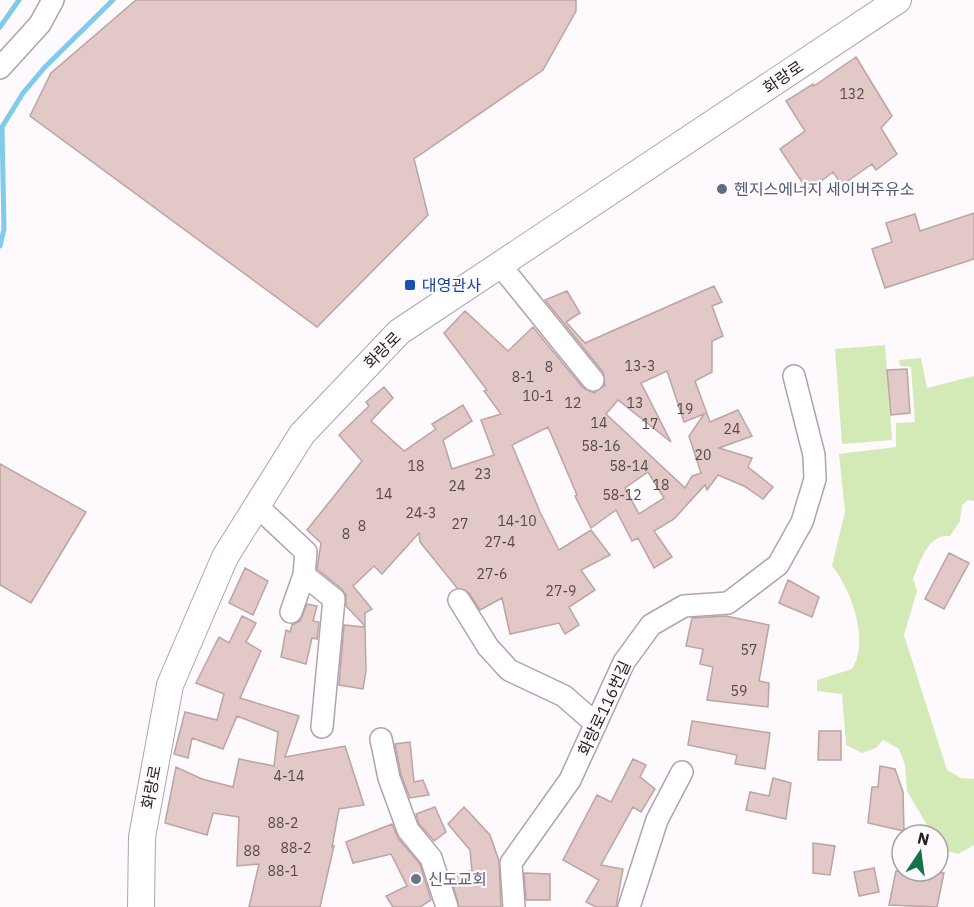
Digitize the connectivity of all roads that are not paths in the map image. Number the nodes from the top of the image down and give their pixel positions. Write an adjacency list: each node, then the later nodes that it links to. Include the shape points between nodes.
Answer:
1 (53, 0): 3 (street, via 40,24)
2 (898, 0): 4 (main road, 화랑로)
3 (0, 68)
4 (500, 265): 6 (street); 7 (main road, 화랑로, via 399,332 302,434)
5 (794, 376): 11 (street, 화랑로116번길, via 814,455 815,479 802,522 778,566 728,603 684,606 651,625 624,662)
6 (593, 380)
7 (257, 506): 8 (street, via 306,552); 15 (main road, 화랑로, via 225,557 170,685 142,837)
8 (304, 575): 10 (street); 12 (street, via 334,599)
9 (459, 600): 11 (street, via 488,647 510,669 564,696)
10 (291, 612)
11 (596, 724): 17 (street, 화랑로116번길, via 570,780 511,863)
12 (322, 727)
13 (381, 739): 16 (street, via 389,778 408,830 431,858)
14 (682, 772): 18 (street, via 657,820)
15 (141, 907)
16 (447, 907)
17 (514, 907)
18 (629, 907)

